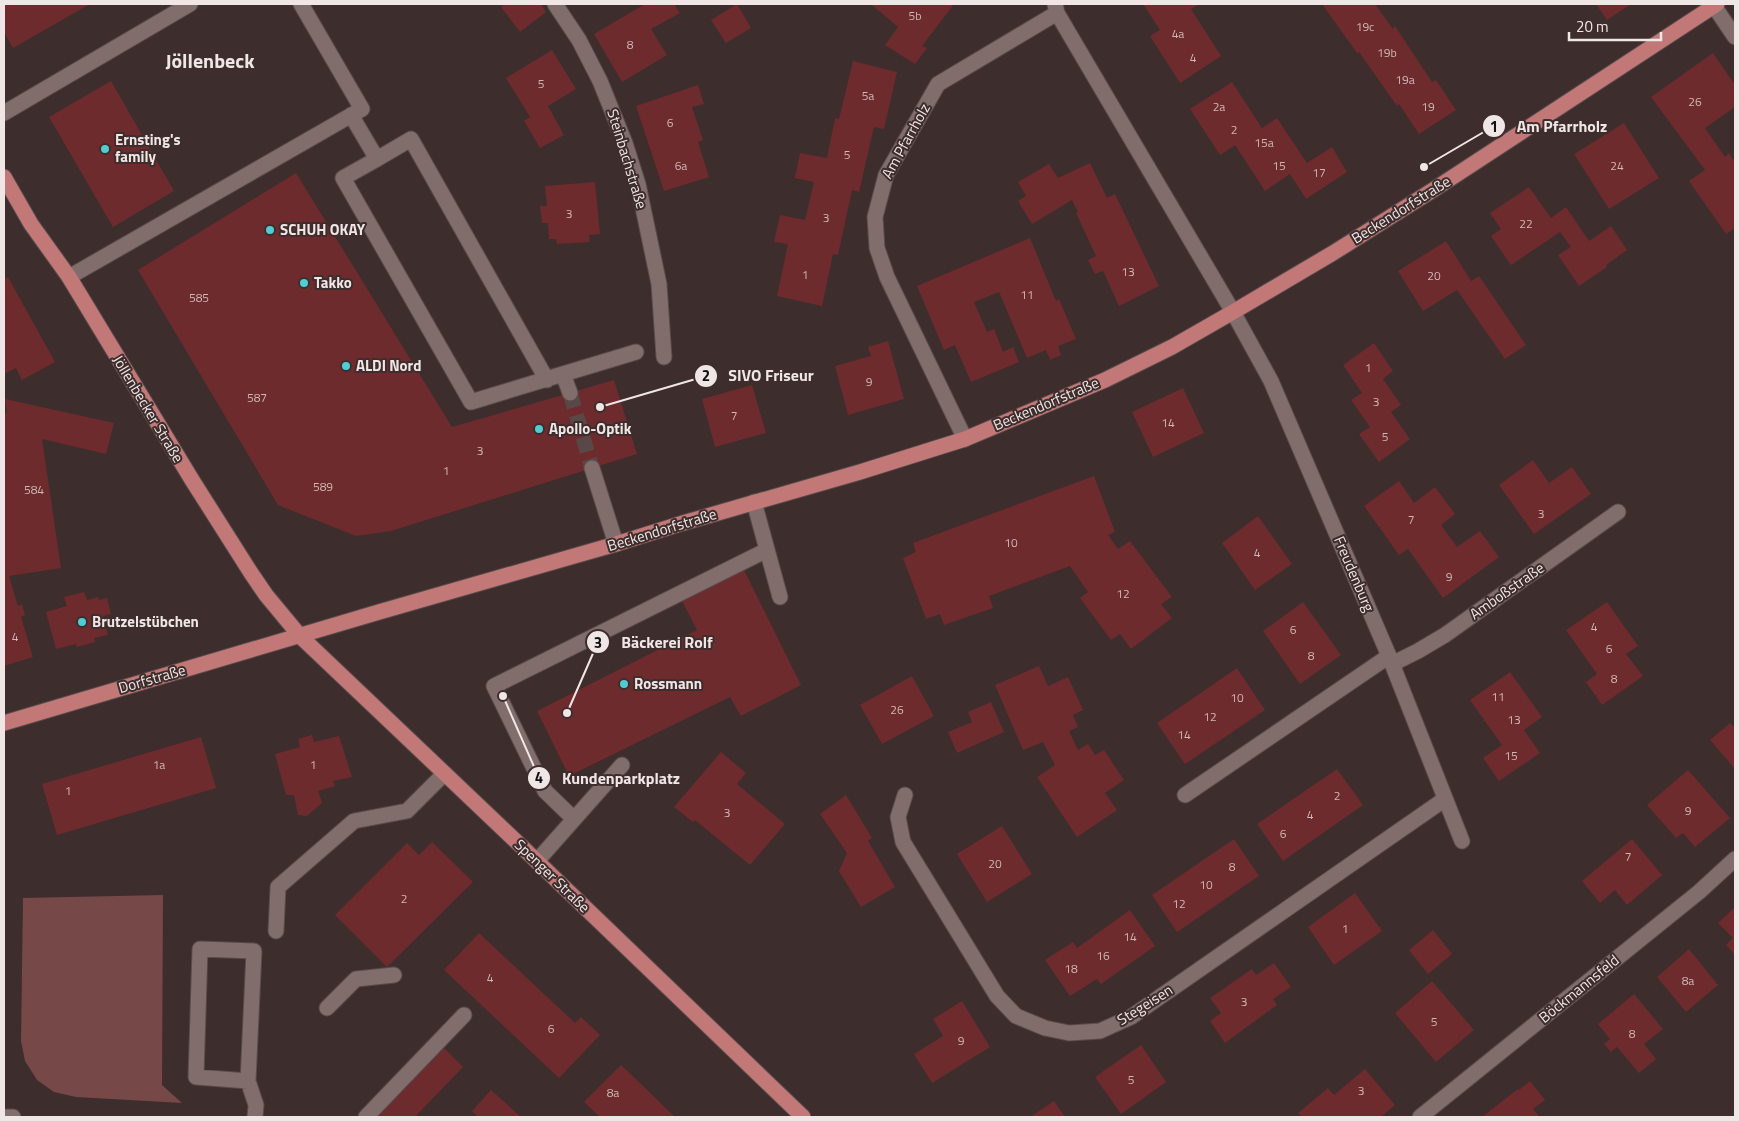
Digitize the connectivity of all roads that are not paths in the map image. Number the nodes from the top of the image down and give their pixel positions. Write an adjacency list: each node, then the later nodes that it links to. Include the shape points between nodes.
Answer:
1 (190, 4): 8 (street)
2 (301, 4): 7 (street)
3 (555, 4): 14 (street, Steinbachstraße, via 579,40 600,81 638,184 659,284)
4 (1716, 5): 6 (street); 12 (main road, Beckendorfstraße, via 1433,190)
5 (1056, 8): 12 (street, Am Pfarrholz); 18 (street, Am Pfarrholz, via 938,84 886,175 875,217 877,248 887,278)
6 (1735, 37)
7 (357, 112): 9 (street); 11 (street)
8 (4, 113)
9 (377, 159): 16 (street, via 411,139); 16 (street, via 343,178 471,402)
10 (4, 177): 11 (main road, Jöllenbecker Straße, via 31,224)
11 (69, 278): 25 (main road, Jöllenbecker Straße, via 266,595)
12 (1233, 312): 18 (main road, Beckendorfstraße, via 1105,380); 26 (street, Freudenburg, via 1271,381)
13 (636, 352): 15 (street)
14 (664, 357)
15 (564, 374): 16 (street); 17 (street)
16 (547, 380)
17 (570, 393)
18 (965, 439): 20 (main road, Beckendorfstraße)
19 (592, 468): 22 (street)
20 (754, 502): 22 (main road, Beckendorfstraße); 23 (street)
21 (1618, 512): 26 (street, Amboßstraße, via 1445,635 1418,651)
22 (616, 544): 25 (main road, Beckendorfstraße)
23 (767, 550): 24 (street); 33 (street, via 494,686 545,791)
24 (780, 597)
25 (300, 636): 27 (main road, Dorfstraße); 29 (main road, Spenger Straße)
26 (1390, 660): 31 (street, Amboßstraße); 32 (street, Freudenburg)
27 (4, 723)
28 (622, 765): 33 (street)
29 (444, 774): 36 (main road, Spenger Straße); 37 (street, via 408,811 354,821 278,887)
30 (905, 795): 32 (street, Stegeisen, via 898,817 903,842 997,996 1016,1016 1045,1028 1069,1033 1100,1031 1131,1017)
31 (1185, 795)
32 (1445, 799): 34 (street, Freudenburg)
33 (574, 819): 36 (street)
34 (1462, 841)
35 (1735, 859): 47 (street, Böckmannsfeld, via 1699,892)
36 (537, 861): 46 (main road, Spenger Straße)
37 (276, 931)
38 (394, 976): 39 (street, via 356,979)
39 (327, 1008)
40 (464, 1015): 45 (street)
41 (248, 1081): 41 (street, via 196,1077 200,949 254,951); 44 (street, via 256,1105)
42 (4, 1117): 43 (street)
43 (13, 1117)
44 (255, 1117)
45 (366, 1117)
46 (803, 1117)
47 (1420, 1117)

